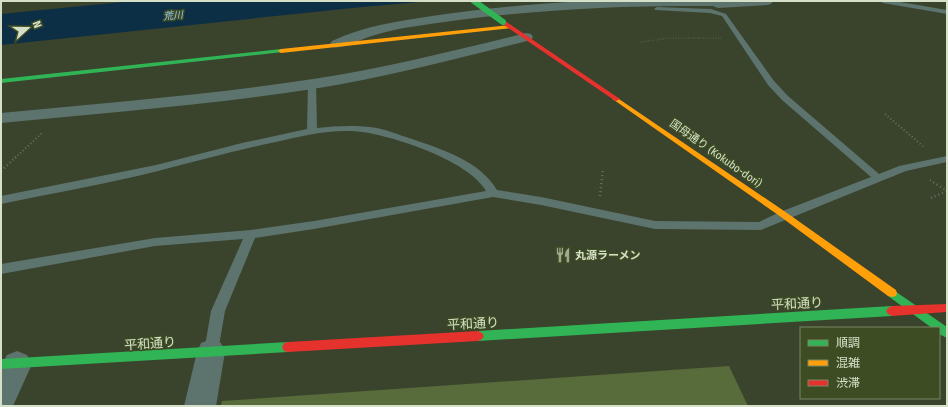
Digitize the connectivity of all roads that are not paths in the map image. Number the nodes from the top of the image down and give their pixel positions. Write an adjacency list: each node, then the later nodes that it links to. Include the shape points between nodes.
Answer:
1 (474, 1): 8 (main road, bridge)
2 (768, 1): 4 (street)
3 (884, 1): 6 (lane)
4 (732, 3): 5 (street); 10 (street, via 683,1 523,9 404,24 353,36)
5 (657, 9): 7 (street); 16 (lane, via 719,12 724,15 785,98)
6 (947, 12)
7 (580, 18)
8 (507, 24): 9 (street); 10 (main road)
9 (526, 31): 12 (street, via 358,76); 19 (main road, 国母通り (Kokubo-dori))
10 (337, 44): 11 (main road)
11 (1, 81)
12 (312, 83): 13 (street); 14 (lane)
13 (1, 118)
14 (312, 131): 17 (lane, via 351,128 378,131 437,151 461,162 486,181); 18 (lane, via 156,168)
15 (943, 159): 16 (lane, via 903,168)
16 (878, 178): 19 (lane)
17 (494, 193): 19 (lane, via 655,225 761,226); 20 (lane)
18 (1, 200)
19 (784, 215): 23 (main road, 国母通り (Kokubo-dori))
20 (252, 234): 21 (lane, via 155,242); 25 (lane, via 218,311)
21 (1, 269)
22 (947, 308): 23 (main road, 平和通り)
23 (912, 309): 24 (main road, 国母通り (Kokubo-dori)); 25 (main road, 平和通り)
24 (938, 327)
25 (211, 352): 26 (main road, 平和通り); 28 (street)
26 (9, 364): 27 (street)
27 (1, 397)
28 (200, 406)

